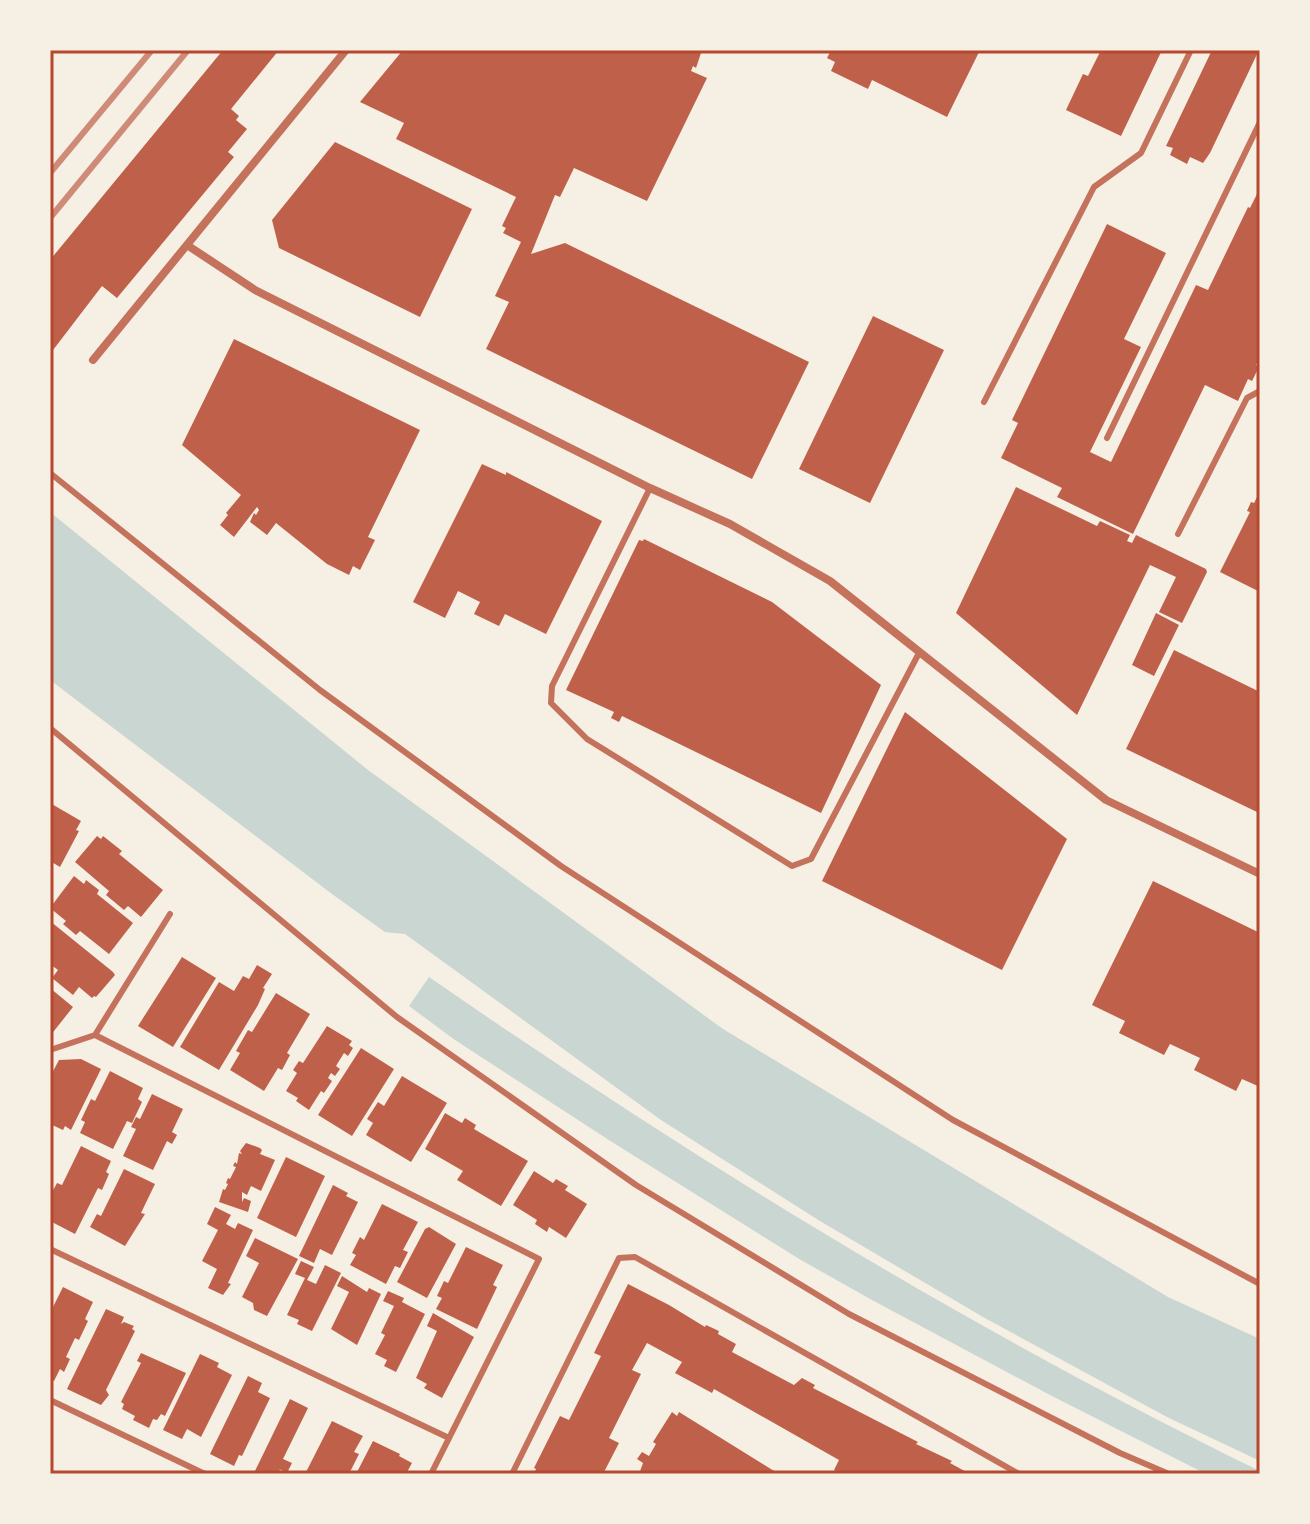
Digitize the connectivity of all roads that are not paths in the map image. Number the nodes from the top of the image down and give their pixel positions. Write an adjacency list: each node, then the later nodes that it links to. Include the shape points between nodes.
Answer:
1 (346, 50): 4 (street)
2 (1191, 50): 7 (lane, via 1141,153 1094,187)
3 (1260, 122): 8 (lane)
4 (187, 245): 5 (street); 10 (street, via 255,290)
5 (93, 360)
6 (1260, 391): 11 (lane, via 1247,398)
7 (984, 402)
8 (1107, 438)
9 (50, 473): 19 (lane, via 320,690 561,866 953,1120)
10 (650, 488): 12 (street, via 730,524 830,581); 12 (lane, via 552,686 551,703 587,739 792,866 811,859)
11 (1178, 534)
12 (919, 653): 14 (street, via 1106,800)
13 (50, 728): 26 (lane, via 397,1017 636,1185 849,1314)
14 (1260, 874)
15 (170, 914): 16 (lane)
16 (95, 1035): 17 (lane); 21 (lane, via 539,1259)
17 (50, 1050)
18 (50, 1249): 21 (lane)
19 (1260, 1284)
20 (50, 1400): 22 (lane)
21 (449, 1438): 23 (lane)
22 (205, 1474)
23 (431, 1474)
24 (512, 1474): 25 (lane, via 619,1258 635,1257)
25 (1019, 1474)
26 (1169, 1474)

